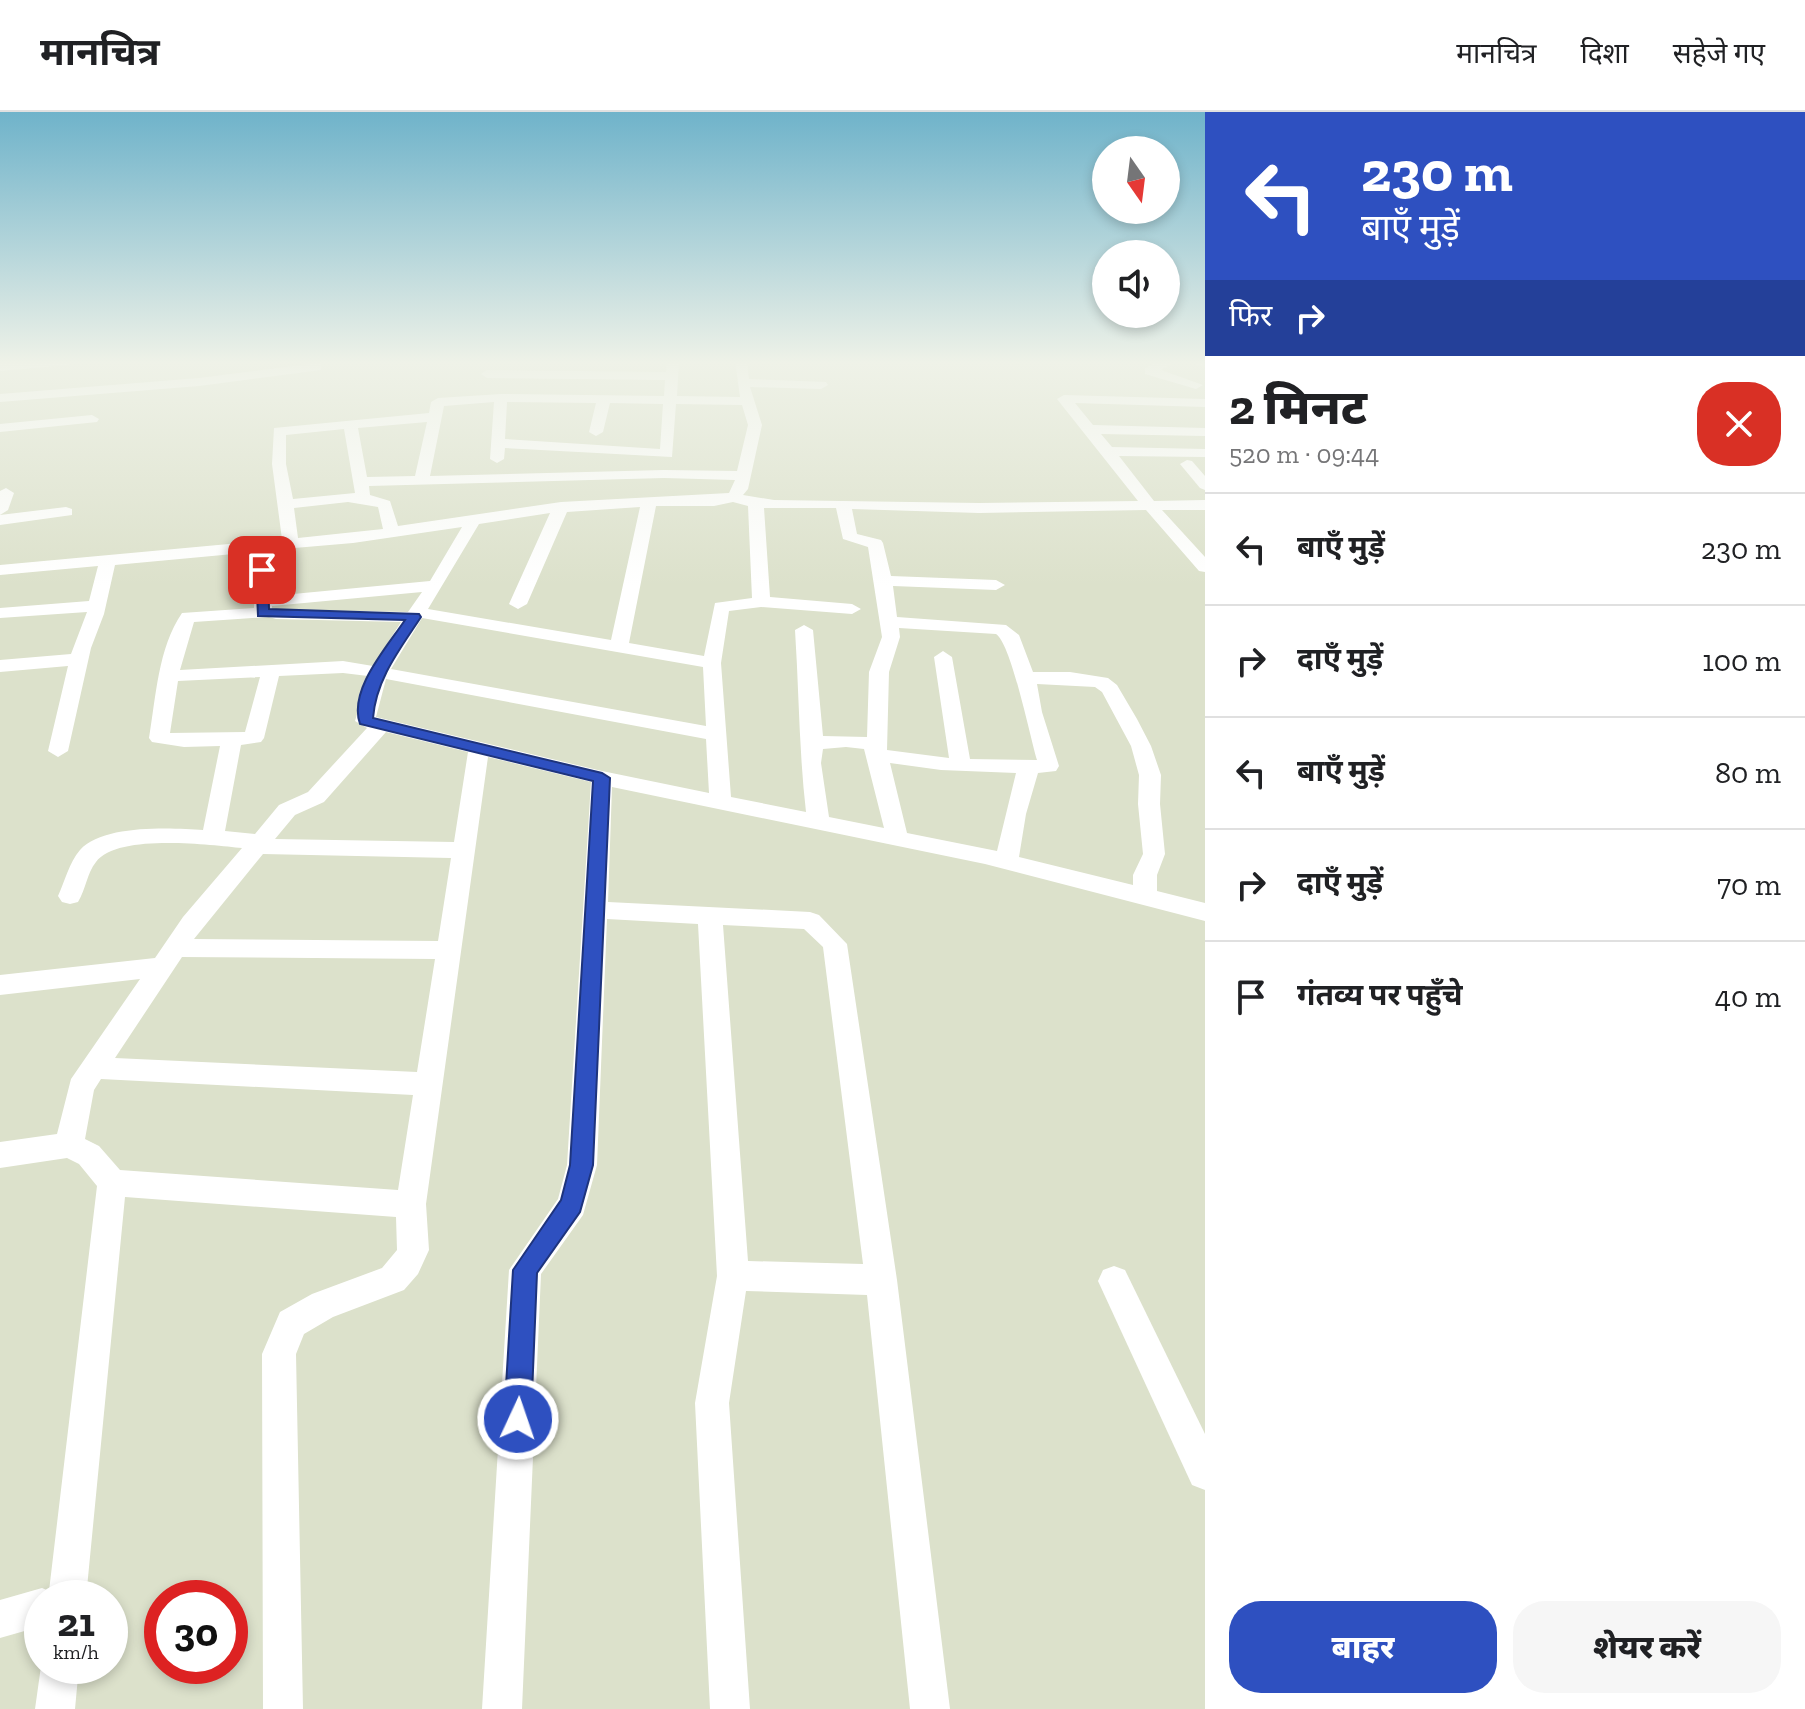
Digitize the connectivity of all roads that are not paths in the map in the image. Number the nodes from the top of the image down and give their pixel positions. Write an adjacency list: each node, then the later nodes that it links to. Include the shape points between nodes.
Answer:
1 (279, 436): 23 (street)
2 (352, 436): 16 (street)
3 (430, 436): 14 (street)
4 (498, 436): 8 (street)
5 (668, 436): 8 (street, via 667,454)
6 (754, 436): 12 (street)
7 (1094, 436): 9 (street)
8 (497, 443): 13 (street)
9 (1108, 451): 10 (street); 25 (street)
10 (1205, 453)
11 (1187, 464): 15 (street)
12 (742, 476): 13 (street); 19 (street)
13 (497, 478): 14 (street)
14 (421, 481): 16 (street)
15 (1205, 485)
16 (362, 489): 23 (street); 32 (street, via 385,504)
17 (903, 490): 28 (street)
18 (6, 493): 27 (street)
19 (734, 497): 20 (street); 21 (street)
20 (649, 501): 26 (street); 50 (street)
21 (756, 503): 22 (street); 41 (street)
22 (843, 504): 28 (street); 38 (street, via 849,536 875,543)
23 (286, 505): 33 (street)
24 (1205, 505): 25 (street)
25 (1150, 506): 28 (street); 36 (street)
26 (561, 507): 31 (street); 42 (street)
27 (0, 510)
28 (909, 510)
29 (66, 512): 30 (street)
30 (0, 520)
31 (472, 522): 32 (street); 40 (street)
32 (392, 533): 33 (street)
33 (291, 543): 34 (street)
34 (263, 547): 35 (street); 44 (street)
35 (108, 560): 37 (street); 43 (street)
36 (1205, 567)
37 (0, 570)
38 (884, 581): 39 (street); 48 (street)
39 (996, 585)
40 (435, 586): 44 (street); 47 (street)
41 (761, 602): 45 (street); 53 (street, via 721,607)
42 (518, 604)
43 (97, 606): 46 (street); 52 (street)
44 (263, 608): 47 (street); 57 (street, via 188,617)
45 (852, 609)
46 (0, 613)
47 (416, 614): 50 (street); 56 (street)
48 (889, 622): 58 (street, via 1000,629 1010,635); 65 (street, via 891,637 879,672)
49 (804, 630): 62 (street)
50 (619, 647): 53 (street)
51 (943, 657): 66 (street)
52 (80, 659): 54 (street); 64 (street)
53 (712, 663): 60 (street)
54 (0, 666)
55 (271, 671): 56 (street, via 343,667); 57 (street); 61 (street, via 254,738)
56 (378, 672): 59 (street, via 367,697 365,721); 60 (street)
57 (171, 676): 61 (street, via 159,738)
58 (1026, 678): 67 (street, via 1049,766); 77 (street, via 1101,682 1127,719 1150,775 1154,854 1145,875)
59 (380, 726): 63 (street); 73 (street, via 316,797 287,810)
60 (715, 734): 69 (street)
61 (232, 739): 72 (street)
62 (813, 743): 65 (street, via 872,744); 70 (street)
63 (479, 750): 68 (street); 74 (street)
64 (58, 751)
65 (877, 754): 66 (street); 71 (street)
66 (961, 765): 67 (street)
67 (1029, 766): 75 (street)
68 (602, 778): 69 (street); 78 (street)
69 (720, 802): 70 (street)
70 (818, 820): 71 (street)
71 (897, 837): 75 (street)
72 (213, 838): 73 (street); 76 (street, via 108,841 89,853)
73 (261, 844): 74 (street); 82 (street)
74 (464, 850): 81 (street)
75 (1007, 861): 77 (street)
76 (70, 896)
77 (1145, 897): 79 (street)
78 (595, 910): 80 (street); 100 (street, via 582,1165 572,1205 525,1270)
79 (1205, 912)
80 (710, 916): 90 (street); 91 (street, via 810,921 835,944)
81 (449, 950): 82 (street); 85 (street)
82 (167, 958): 83 (street); 84 (street)
83 (2, 993)
84 (95, 1068): 85 (street); 86 (street, via 81,1087)
85 (429, 1084): 89 (street)
86 (69, 1145): 87 (street); 88 (street, via 89,1155)
87 (0, 1155)
88 (112, 1183): 89 (street); 94 (street)
89 (411, 1204): 99 (street, via 413,1250 407,1264 393,1279 323,1305 292,1323 279,1354)
90 (733, 1276): 91 (street); 101 (street, via 712,1403)
91 (881, 1280): 102 (street)
92 (1114, 1281): 93 (street)
93 (1205, 1472)
94 (69, 1580)
95 (24, 1612): 96 (street)
96 (0, 1619)
97 (57, 1684): 98 (street)
98 (55, 1709)
99 (283, 1709)
100 (502, 1709)
101 (730, 1709)
102 (930, 1709)

